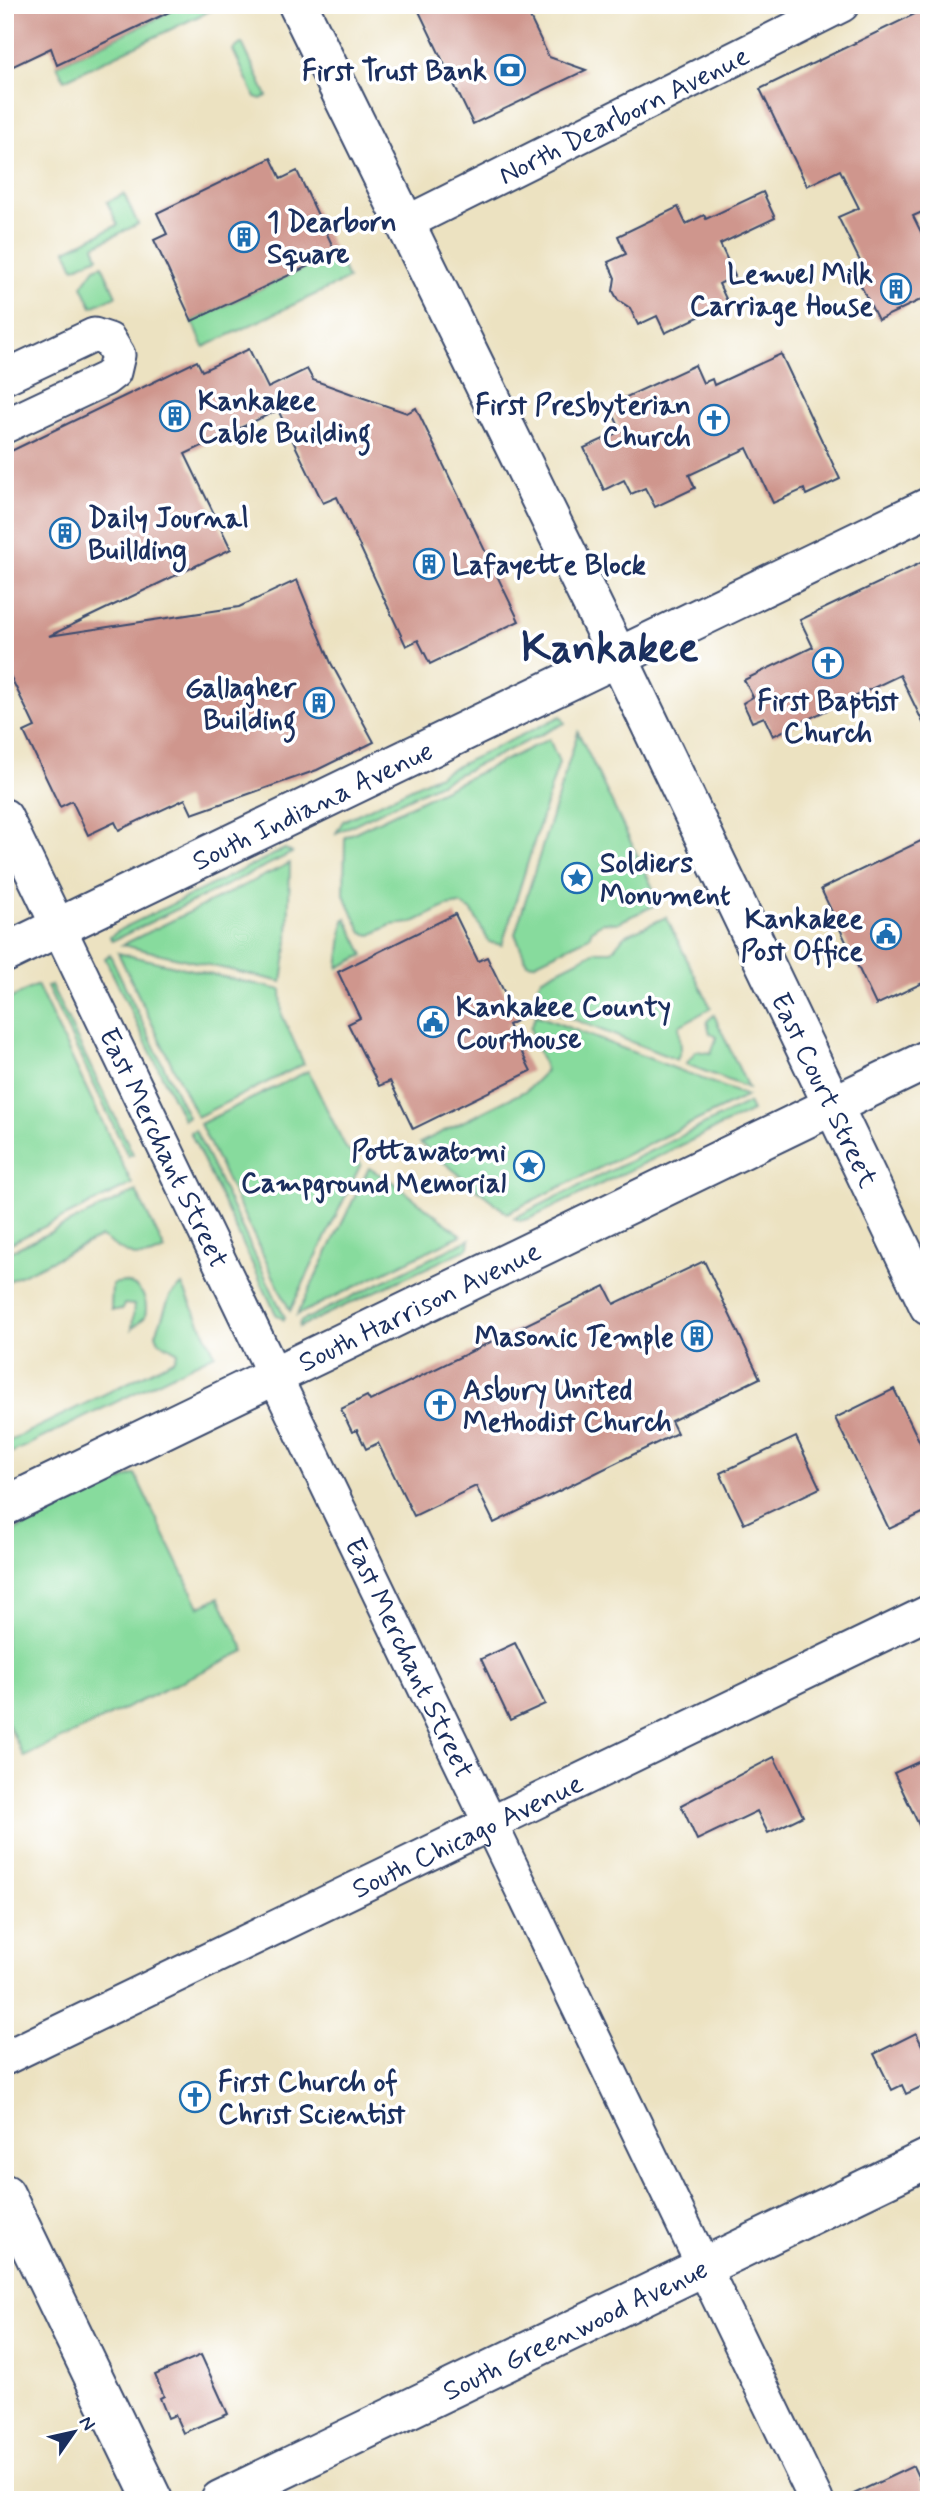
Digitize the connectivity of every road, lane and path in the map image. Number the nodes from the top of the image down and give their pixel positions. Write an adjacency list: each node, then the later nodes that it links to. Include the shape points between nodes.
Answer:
1 (298, 5): 3 (main road, East Court Street)
2 (842, 5): 3 (street, North Dearborn Avenue)
3 (406, 223): 7 (main road, East Court Street)
4 (5, 377): 5 (street, via 94,335 109,340 118,355 114,372 105,379)
5 (5, 426)
6 (929, 507): 7 (main road, South Indiana Avenue)
7 (618, 657): 9 (main road, South Indiana Avenue); 12 (main road, East Court Street)
8 (5, 816): 9 (street, East Merchant Street)
9 (59, 927): 10 (main road, South Indiana Avenue); 14 (street, East Merchant Street)
10 (5, 953)
11 (929, 1059): 12 (main road, South Harrison Avenue)
12 (832, 1106): 13 (main road, East Court Street); 14 (main road, South Harrison Avenue)
13 (929, 1306)
14 (274, 1376): 15 (main road, South Harrison Avenue); 17 (street, East Merchant Street)
15 (5, 1506)
16 (929, 1612): 17 (street, South Chicago Avenue)
17 (491, 1824): 18 (street, South Chicago Avenue); 21 (street, East Merchant Street)
18 (5, 2058)
19 (929, 2158): 21 (main road, South Greenwood Avenue)
20 (5, 2194): 22 (main road)
21 (704, 2265): 23 (main road, South Greenwood Avenue); 24 (street, East Merchant Street)
22 (153, 2500)
23 (220, 2500)
24 (816, 2500)

